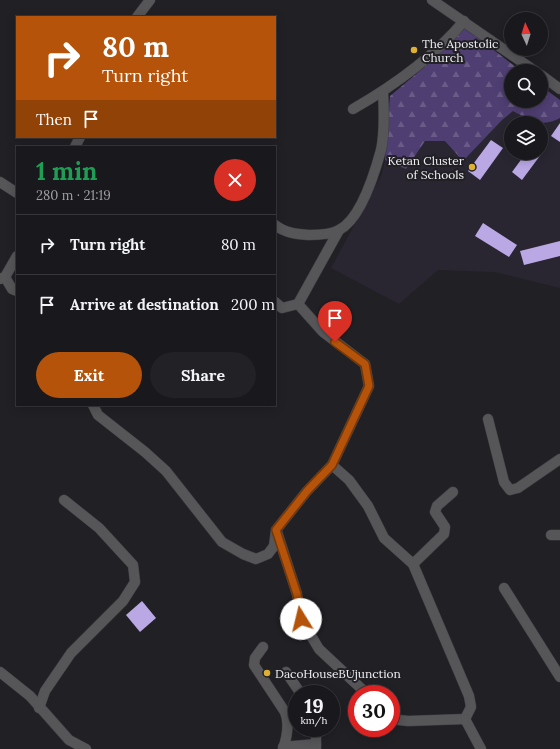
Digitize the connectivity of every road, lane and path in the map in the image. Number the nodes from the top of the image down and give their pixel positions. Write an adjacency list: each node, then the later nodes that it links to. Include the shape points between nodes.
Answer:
1 (150, 0): 3 (street)
2 (432, 0): 4 (street)
3 (138, 16)
4 (464, 21): 5 (street); 8 (street, via 426,60)
5 (525, 64)
6 (548, 80): 7 (street)
7 (560, 89)
8 (383, 92): 9 (street); 13 (street, via 381,149 366,194 353,218)
9 (353, 108)
10 (0, 182): 11 (street)
11 (16, 191)
12 (276, 226): 13 (street, via 295,234 316,235)
13 (339, 230): 18 (street)
14 (16, 258): 15 (street)
15 (3, 278): 16 (street)
16 (16, 291)
17 (276, 303): 18 (street, via 282,308)
18 (298, 304): 22 (street, via 323,332 365,364 368,376 369,386)
19 (94, 406): 25 (street, via 98,415 166,471 222,542 256,559 268,554 274,546)
20 (488, 419): 21 (street, via 504,482 510,490 518,488)
21 (560, 459)
22 (332, 465): 25 (street); 26 (street, via 349,480 368,506 384,538)
23 (453, 492): 26 (street, via 436,506 435,512 445,527 444,534)
24 (64, 500): 34 (street, via 99,528 134,565 135,582 123,601 71,653 45,691)
25 (276, 530): 33 (street, via 297,594 301,619 319,649)
26 (413, 564): 35 (street, via 469,696 471,707)
27 (504, 588): 31 (street)
28 (263, 647): 38 (street, via 255,658 254,665 288,719)
29 (0, 672): 34 (street, via 30,696)
30 (286, 672): 32 (street)
31 (560, 677)
32 (295, 685)
33 (357, 685)
34 (39, 708): 39 (street, via 70,740)
35 (465, 719): 36 (street); 40 (street)
36 (400, 720)
37 (316, 747): 38 (street)
38 (283, 748)
39 (86, 749)
40 (481, 749)

